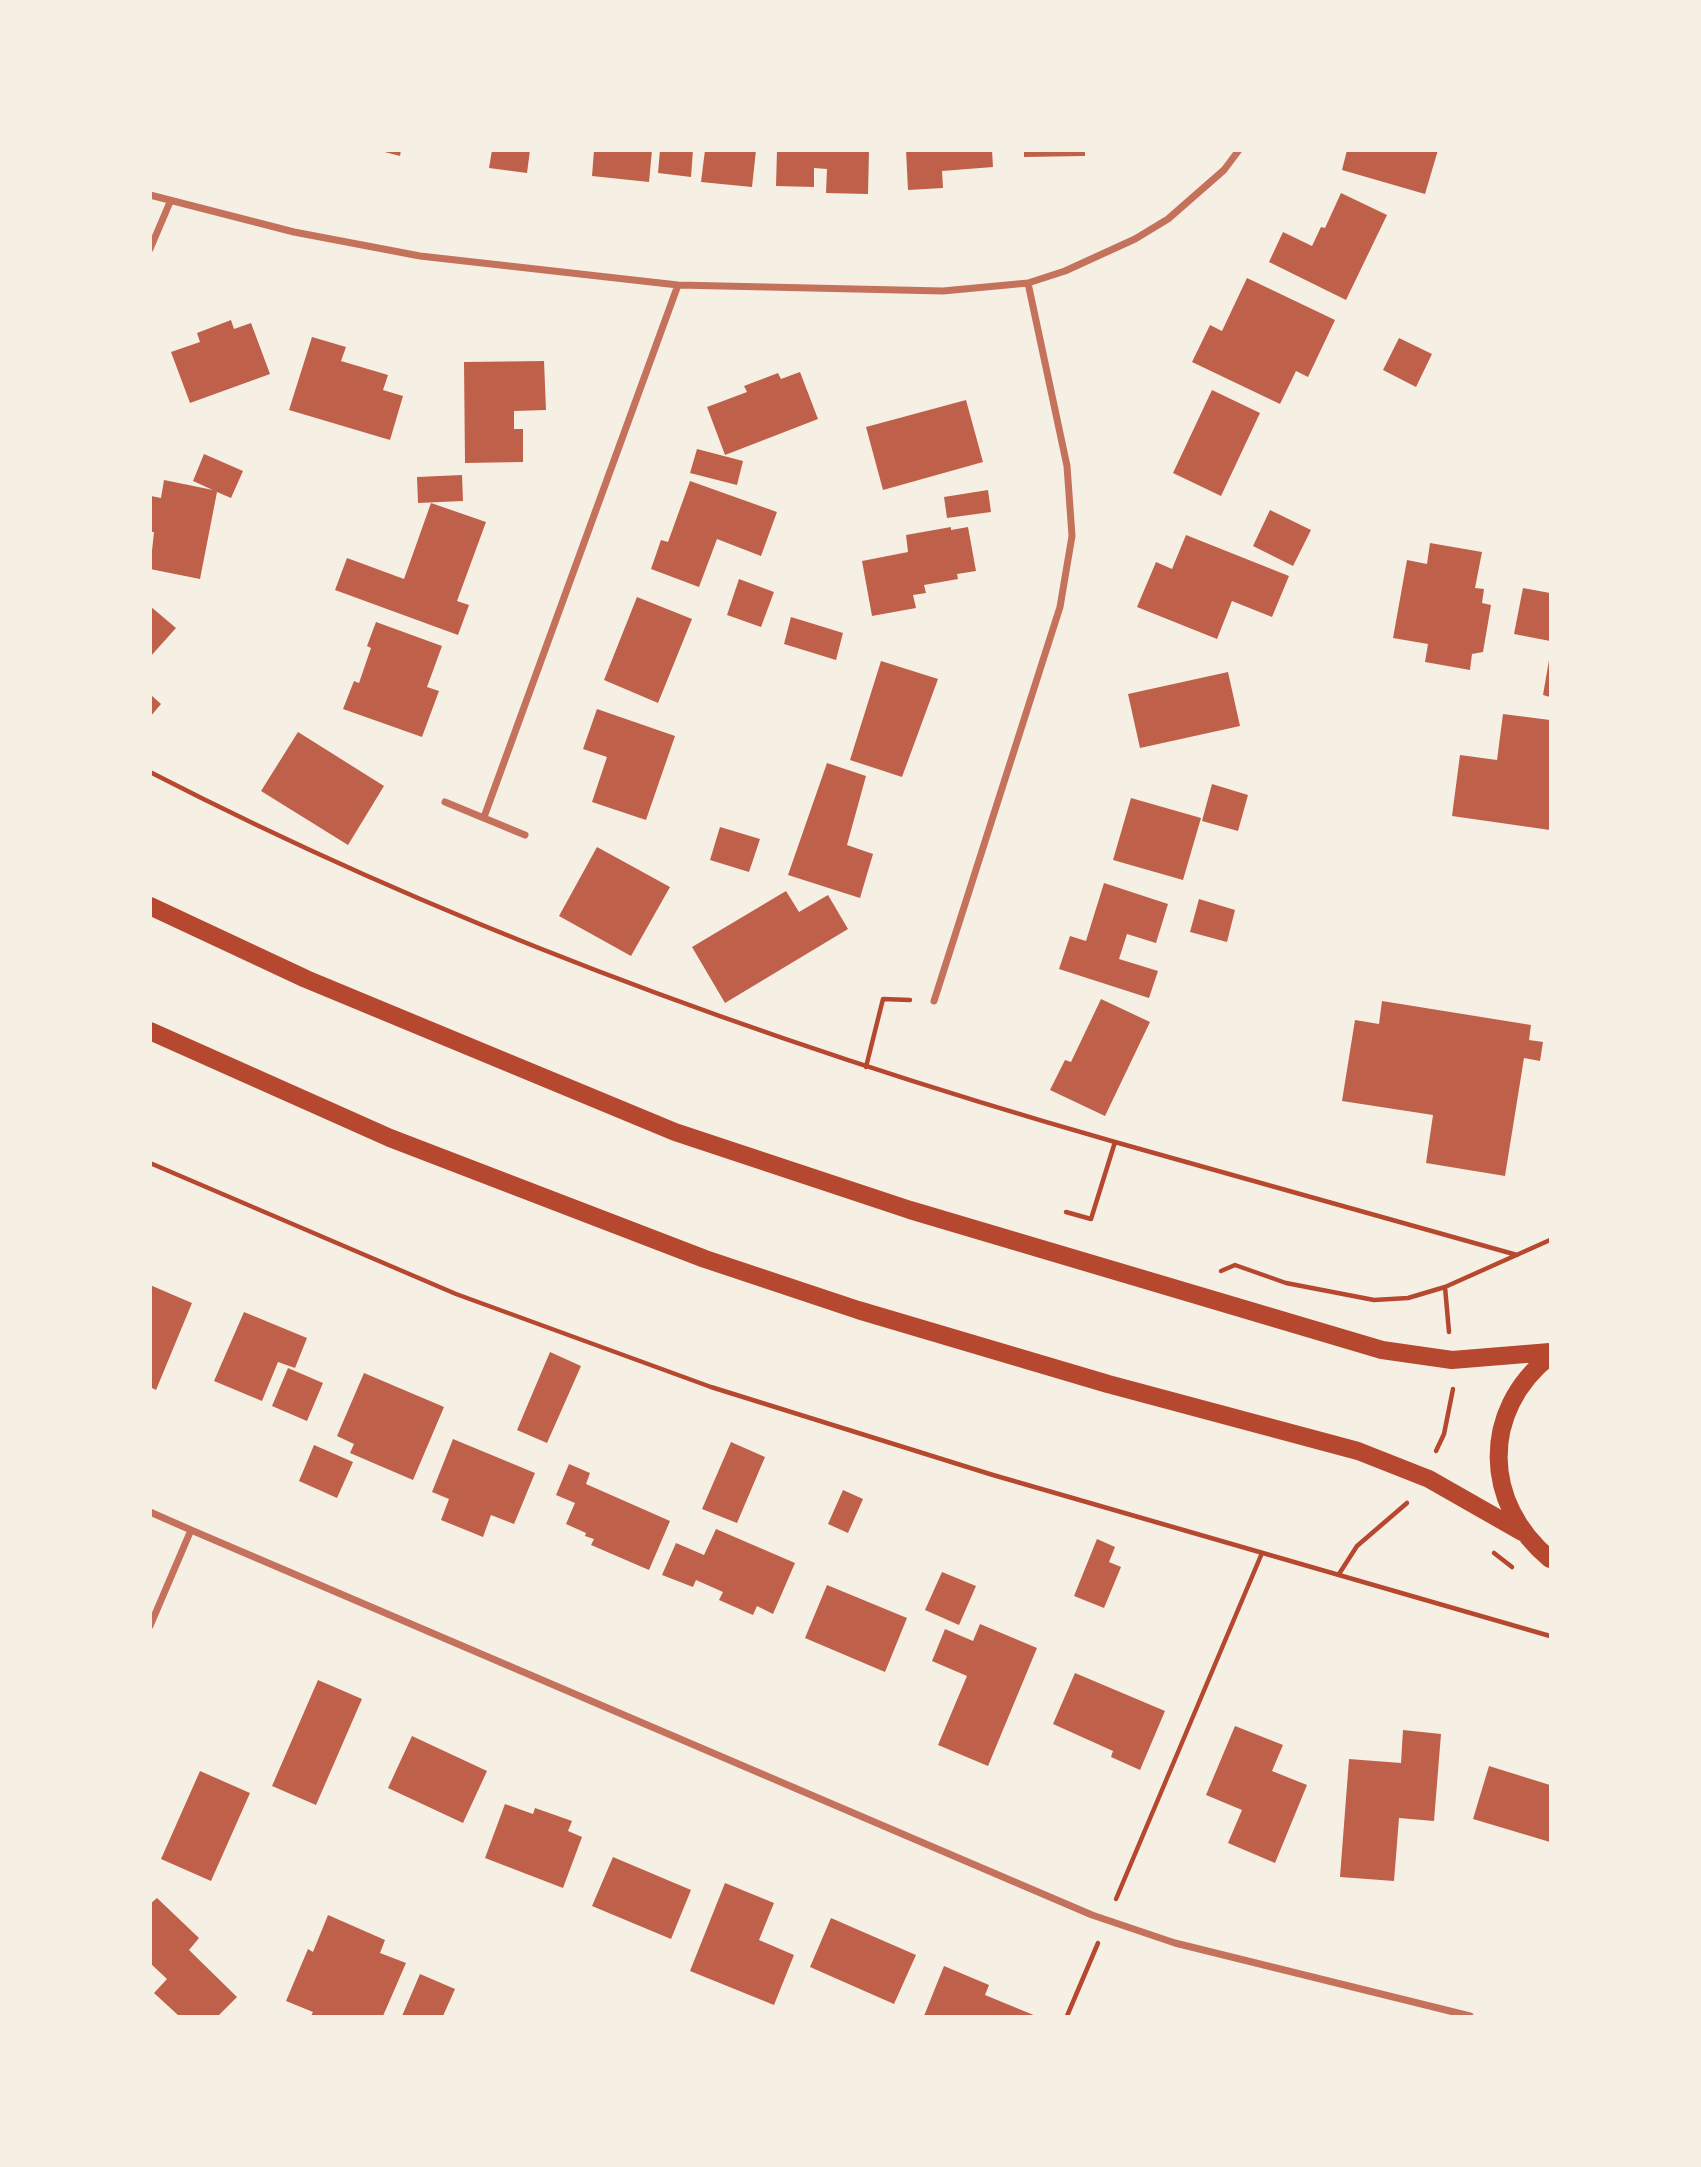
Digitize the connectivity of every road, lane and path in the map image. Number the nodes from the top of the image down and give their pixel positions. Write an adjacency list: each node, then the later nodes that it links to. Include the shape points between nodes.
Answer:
1 (1239, 150): 5 (street, via 1224,170 1168,219 1065,271)
2 (150, 195): 3 (street)
3 (170, 202): 4 (street); 6 (street, via 420,256)
4 (150, 249)
5 (1027, 283): 6 (street, via 943,291); 12 (street, via 1066,466 1072,536 1060,607)
6 (678, 285): 9 (street)
7 (150, 772): 14 (path, via 404,892 606,974)
8 (445, 802): 9 (street)
9 (484, 817): 10 (street)
10 (525, 835)
11 (150, 906): 21 (main road, via 306,979 675,1132 910,1210)
12 (934, 1001): 14 (path, via 883,999)
13 (150, 1031): 29 (main road, via 390,1138 705,1259 1095,1381 1358,1451 1429,1479)
14 (866, 1067): 15 (path)
15 (1115, 1142): 17 (path, via 1091,1219); 19 (path)
16 (150, 1163): 30 (path, via 456,1294 711,1387)
17 (1066, 1212)
18 (1550, 1240): 19 (path)
19 (1517, 1255): 20 (path)
20 (1445, 1287): 21 (path, via 1408,1298 1374,1300 1286,1283 1235,1265); 22 (path)
21 (1174, 1288): 23 (main road, via 1382,1350 1452,1360)
22 (1450, 1337)
23 (1550, 1354): 29 (main road, via 1521,1385 1501,1429 1500,1478)
24 (1454, 1383): 25 (path)
25 (1444, 1434)
26 (1395, 1498): 32 (path, via 1408,1503 1357,1546)
27 (150, 1513): 28 (street)
28 (191, 1530): 33 (street); 35 (street)
29 (1522, 1532): 31 (main road)
30 (1262, 1552): 32 (path); 35 (path)
31 (1550, 1559)
32 (1339, 1574): 34 (path)
33 (150, 1626)
34 (1550, 1636)
35 (1108, 1920): 36 (path); 37 (street, via 1175,1943)
36 (1068, 2017)
37 (1471, 2017)

